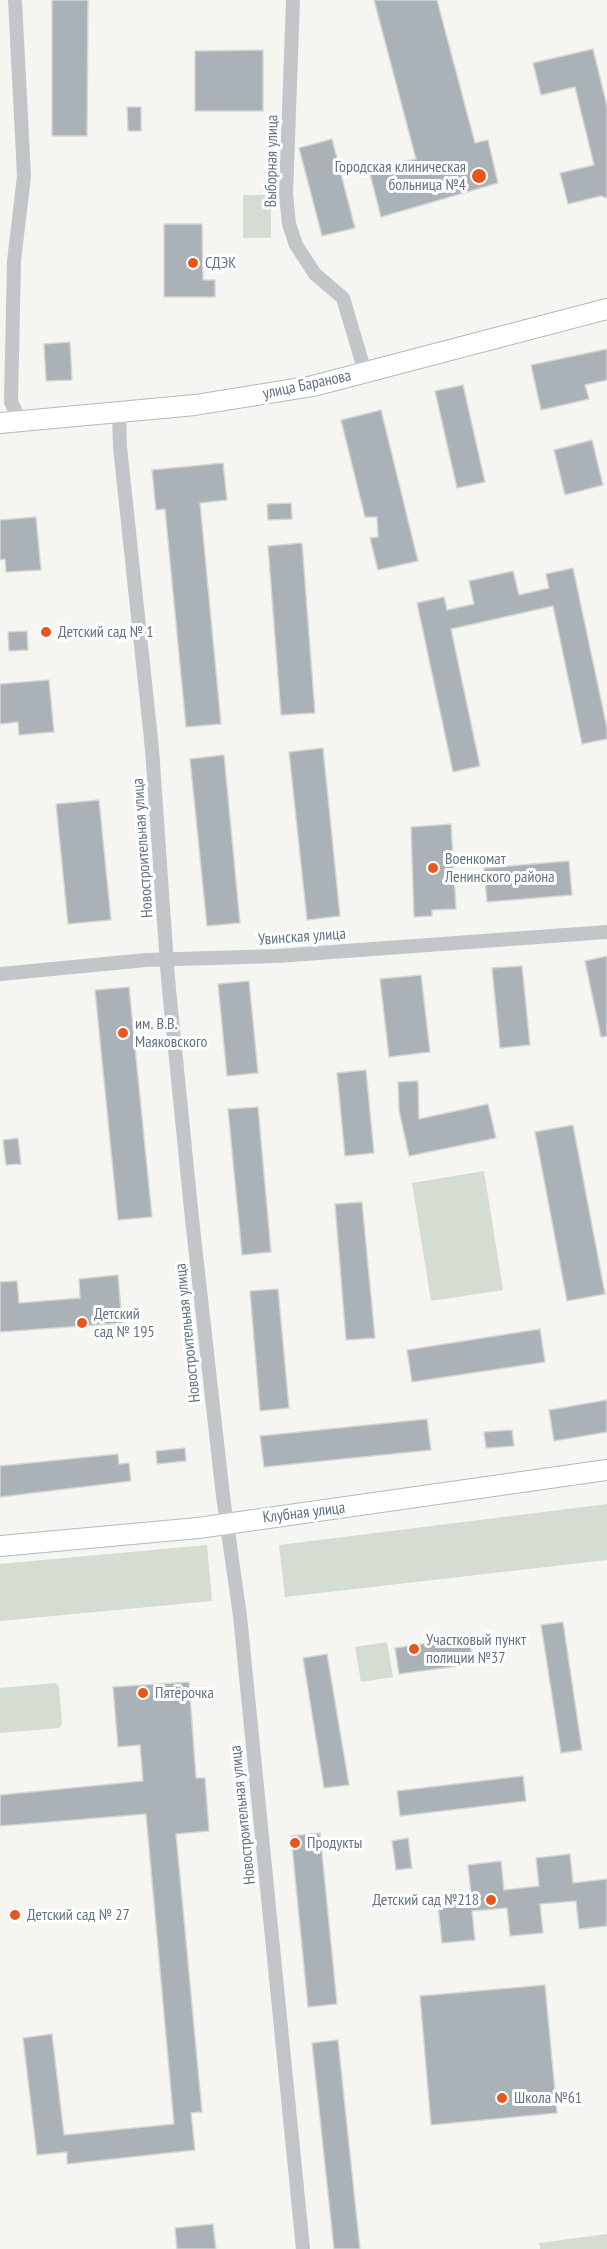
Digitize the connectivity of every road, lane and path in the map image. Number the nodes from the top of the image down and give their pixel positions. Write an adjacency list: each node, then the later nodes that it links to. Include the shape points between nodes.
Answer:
1 (15, 0): 6 (street, via 24,176 14,261 11,402)
2 (293, 0): 4 (street, Выборная улица, via 286,194 290,224 296,246 315,274 343,298)
3 (607, 309): 4 (street, улица Баранова)
4 (365, 372): 5 (street, улица Баранова, via 313,386 239,398)
5 (119, 411): 6 (street, улица Баранова); 9 (street, Новостроительная улица)
6 (21, 422): 7 (street, улица Баранова)
7 (0, 423)
8 (607, 933): 9 (street, Увинская улица, via 277,956)
9 (168, 959): 10 (street, Увинская улица); 12 (street, Новостроительная улица, via 192,1219)
10 (0, 974)
11 (607, 1470): 12 (street, Клубная улица)
12 (228, 1522): 13 (street, Клубная улица); 14 (street, Новостроительная улица)
13 (0, 1546)
14 (303, 2249)

